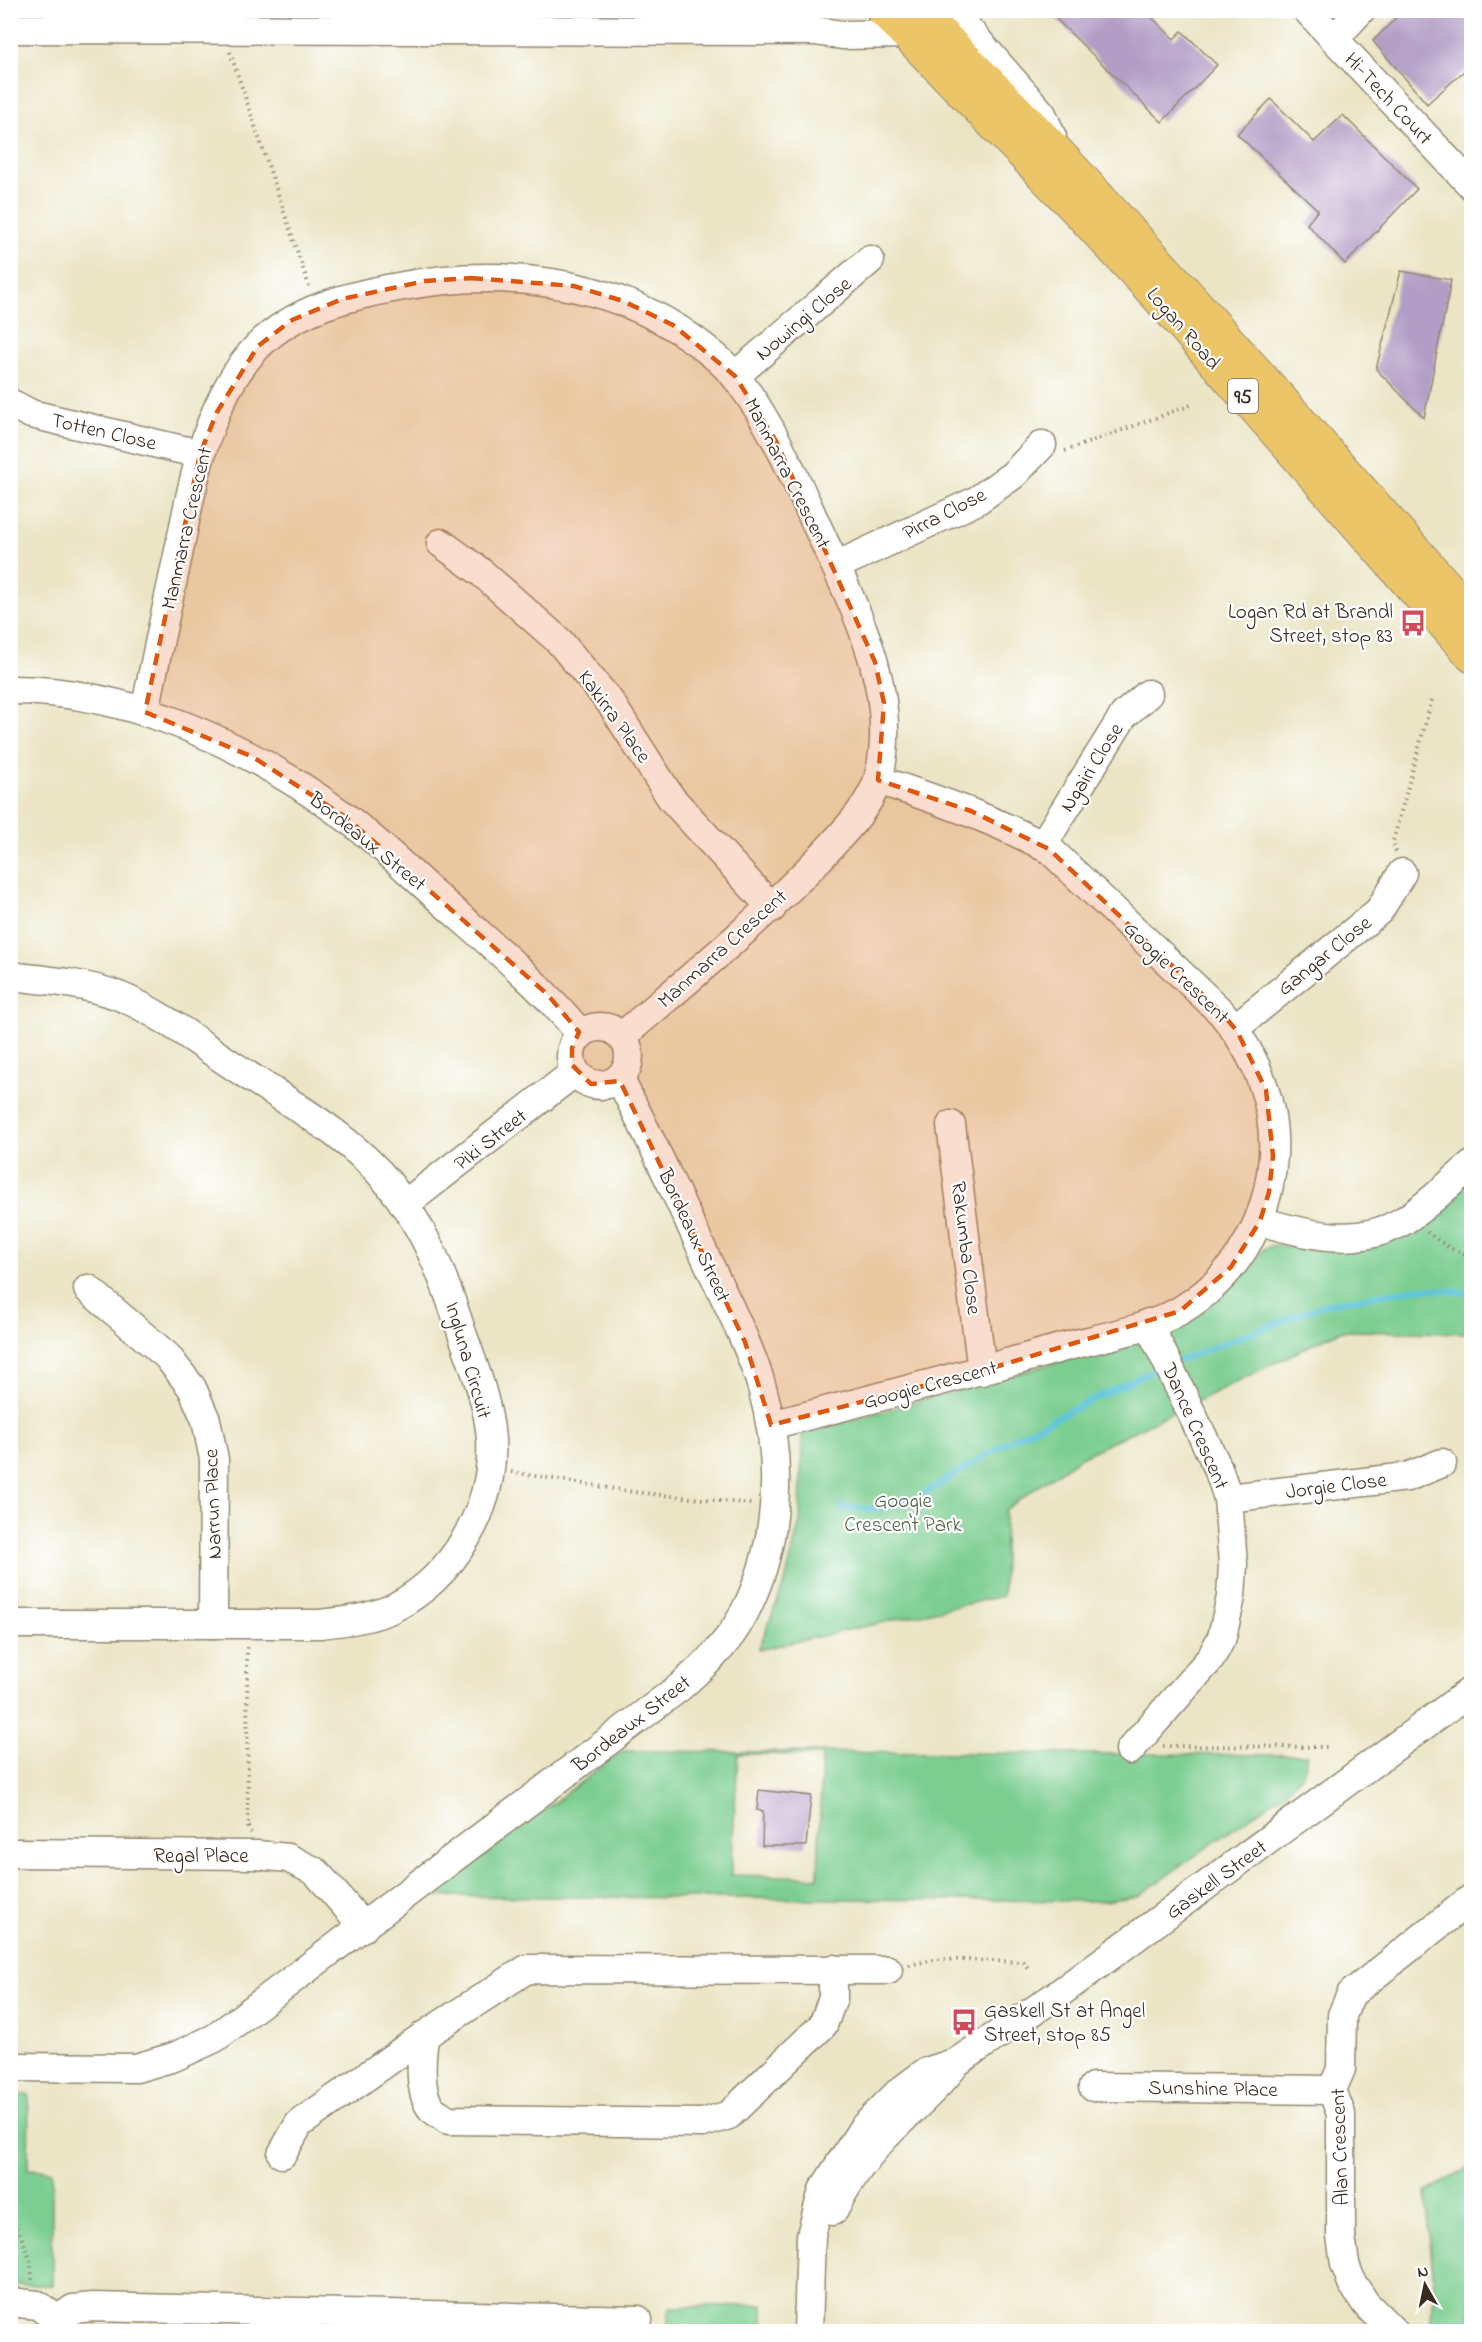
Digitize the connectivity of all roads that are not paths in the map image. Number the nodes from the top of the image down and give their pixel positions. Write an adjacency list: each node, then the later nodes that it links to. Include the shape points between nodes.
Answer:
1 (843, 10): 8 (street, via 839,17)
2 (883, 10): 6 (main road, Logan Road / 95)
3 (951, 10): 10 (street, Logan Road, via 1042,114)
4 (1307, 10): 9 (street, Hi-Tech Court)
5 (1361, 10): 9 (street)
6 (913, 22): 8 (street, via 842,35); 10 (main road, Logan Road / 95); 20 (main road, Logan Road / 95)
7 (10, 29): 8 (street)
8 (815, 31)
9 (1334, 39): 11 (street, Hi-Tech Court)
10 (1060, 155): 19 (main road, Logan Road / 95)
11 (1472, 186)
12 (870, 260): 13 (street, Nowingi Close)
13 (735, 375): 16 (street, Manmarra Crescent, via 673,325 623,301 574,286 514,279 425,281 317,308 292,320 258,346 235,378); 18 (street, Manmarra Crescent, via 776,441)
14 (10, 404): 16 (street, Totten Close, via 31,414)
15 (1042, 445): 18 (street, Pirra Close, via 1013,475 976,501)
16 (200, 454): 23 (street, Manmarra Crescent)
17 (441, 543): 27 (street, Kakirra Place, via 482,573 559,641 610,702 671,798)
18 (836, 566): 24 (street, Manmarra Crescent, via 875,662 884,703 884,744)
19 (1472, 615)
20 (1472, 656)
21 (10, 690): 23 (street, Bordeaux Street, via 79,696)
22 (1148, 694): 25 (street, Ngairi Close, via 1124,715)
23 (144, 712): 30 (street, Bordeaux Street, via 253,757 347,818 548,994)
24 (878, 780): 25 (street, Googie Crescent, via 971,810); 27 (street, Manmarra Crescent, via 838,838)
25 (1042, 846): 29 (street, Googie Crescent)
26 (1402, 873): 29 (street, Gangar Close, via 1379,910)
27 (772, 908): 31 (street, Manmarra Crescent)
28 (10, 976): 36 (street, Ingluna Circuit, via 87,986 155,1014 333,1132 389,1183)
29 (1235, 1028): 37 (street, Googie Crescent, via 1266,1090 1272,1122 1271,1174)
30 (581, 1034): 31 (street, via 606,1028); 32 (street, via 572,1048)
31 (621, 1037): 33 (street, via 628,1062)
32 (575, 1072): 33 (street, via 591,1084 601,1085); 36 (street, Piki Street)
33 (619, 1078): 41 (street, Bordeaux Street, via 745,1342)
34 (951, 1125): 40 (street, Rakumba Close)
35 (1472, 1165): 37 (street, via 1403,1221 1370,1233 1336,1238 1303,1234)
36 (404, 1205): 45 (street, Ingluna Circuit, via 420,1226 441,1268 483,1398 491,1440 489,1469 482,1502 468,1535 427,1586 392,1608 353,1621)
37 (1260, 1221): 39 (street, Googie Crescent, via 1231,1267 1205,1292 1180,1311)
38 (87, 1289): 45 (street, Narrun Place, via 167,1356 192,1388 207,1420 214,1459)
39 (1148, 1323): 40 (street, Googie Crescent); 43 (street, Dance Crescent, via 1192,1410)
40 (982, 1371): 41 (street, Googie Crescent)
41 (771, 1425): 50 (street, Bordeaux Street, via 777,1474 767,1551 756,1588 738,1625 714,1656 680,1687)
42 (1442, 1463): 43 (street, Jorgie Close, via 1407,1477)
43 (1228, 1498): 47 (street, Dance Crescent, via 1233,1565 1231,1598 1222,1637 1211,1658)
44 (10, 1624): 45 (street, Ingluna Circuit)
45 (213, 1624)
46 (1472, 1690): 61 (street, Gaskell Street, via 1057,1995 957,2062 926,2073 898,2094 863,2128 839,2162 815,2211)
47 (1130, 1750)
48 (10, 1853): 50 (street, Regal Place, via 288,1858 316,1872)
49 (1472, 1898): 56 (street, Alan Crescent, via 1352,1994 1342,2015 1341,2069)
50 (364, 1927): 54 (street, Bordeaux Street, via 215,2038 174,2057 136,2068)
51 (832, 1970): 52 (street); 53 (street, via 527,1969); 53 (street, via 833,1998 823,2025 729,2115 703,2123 448,2120 431,2107 424,2084 420,2061)
52 (888, 1970)
53 (425, 2035): 57 (street, via 298,2124)
54 (10, 2067)
55 (1093, 2087): 56 (street, Sunshine Place)
56 (1332, 2090): 62 (street, Alan Crescent, via 1341,2114 1341,2236 1345,2264 1366,2304)
57 (282, 2154)
58 (21, 2302): 60 (street)
59 (638, 2320): 60 (street, via 93,2307 73,2309)
60 (57, 2326)
61 (808, 2331)
62 (1394, 2331)

